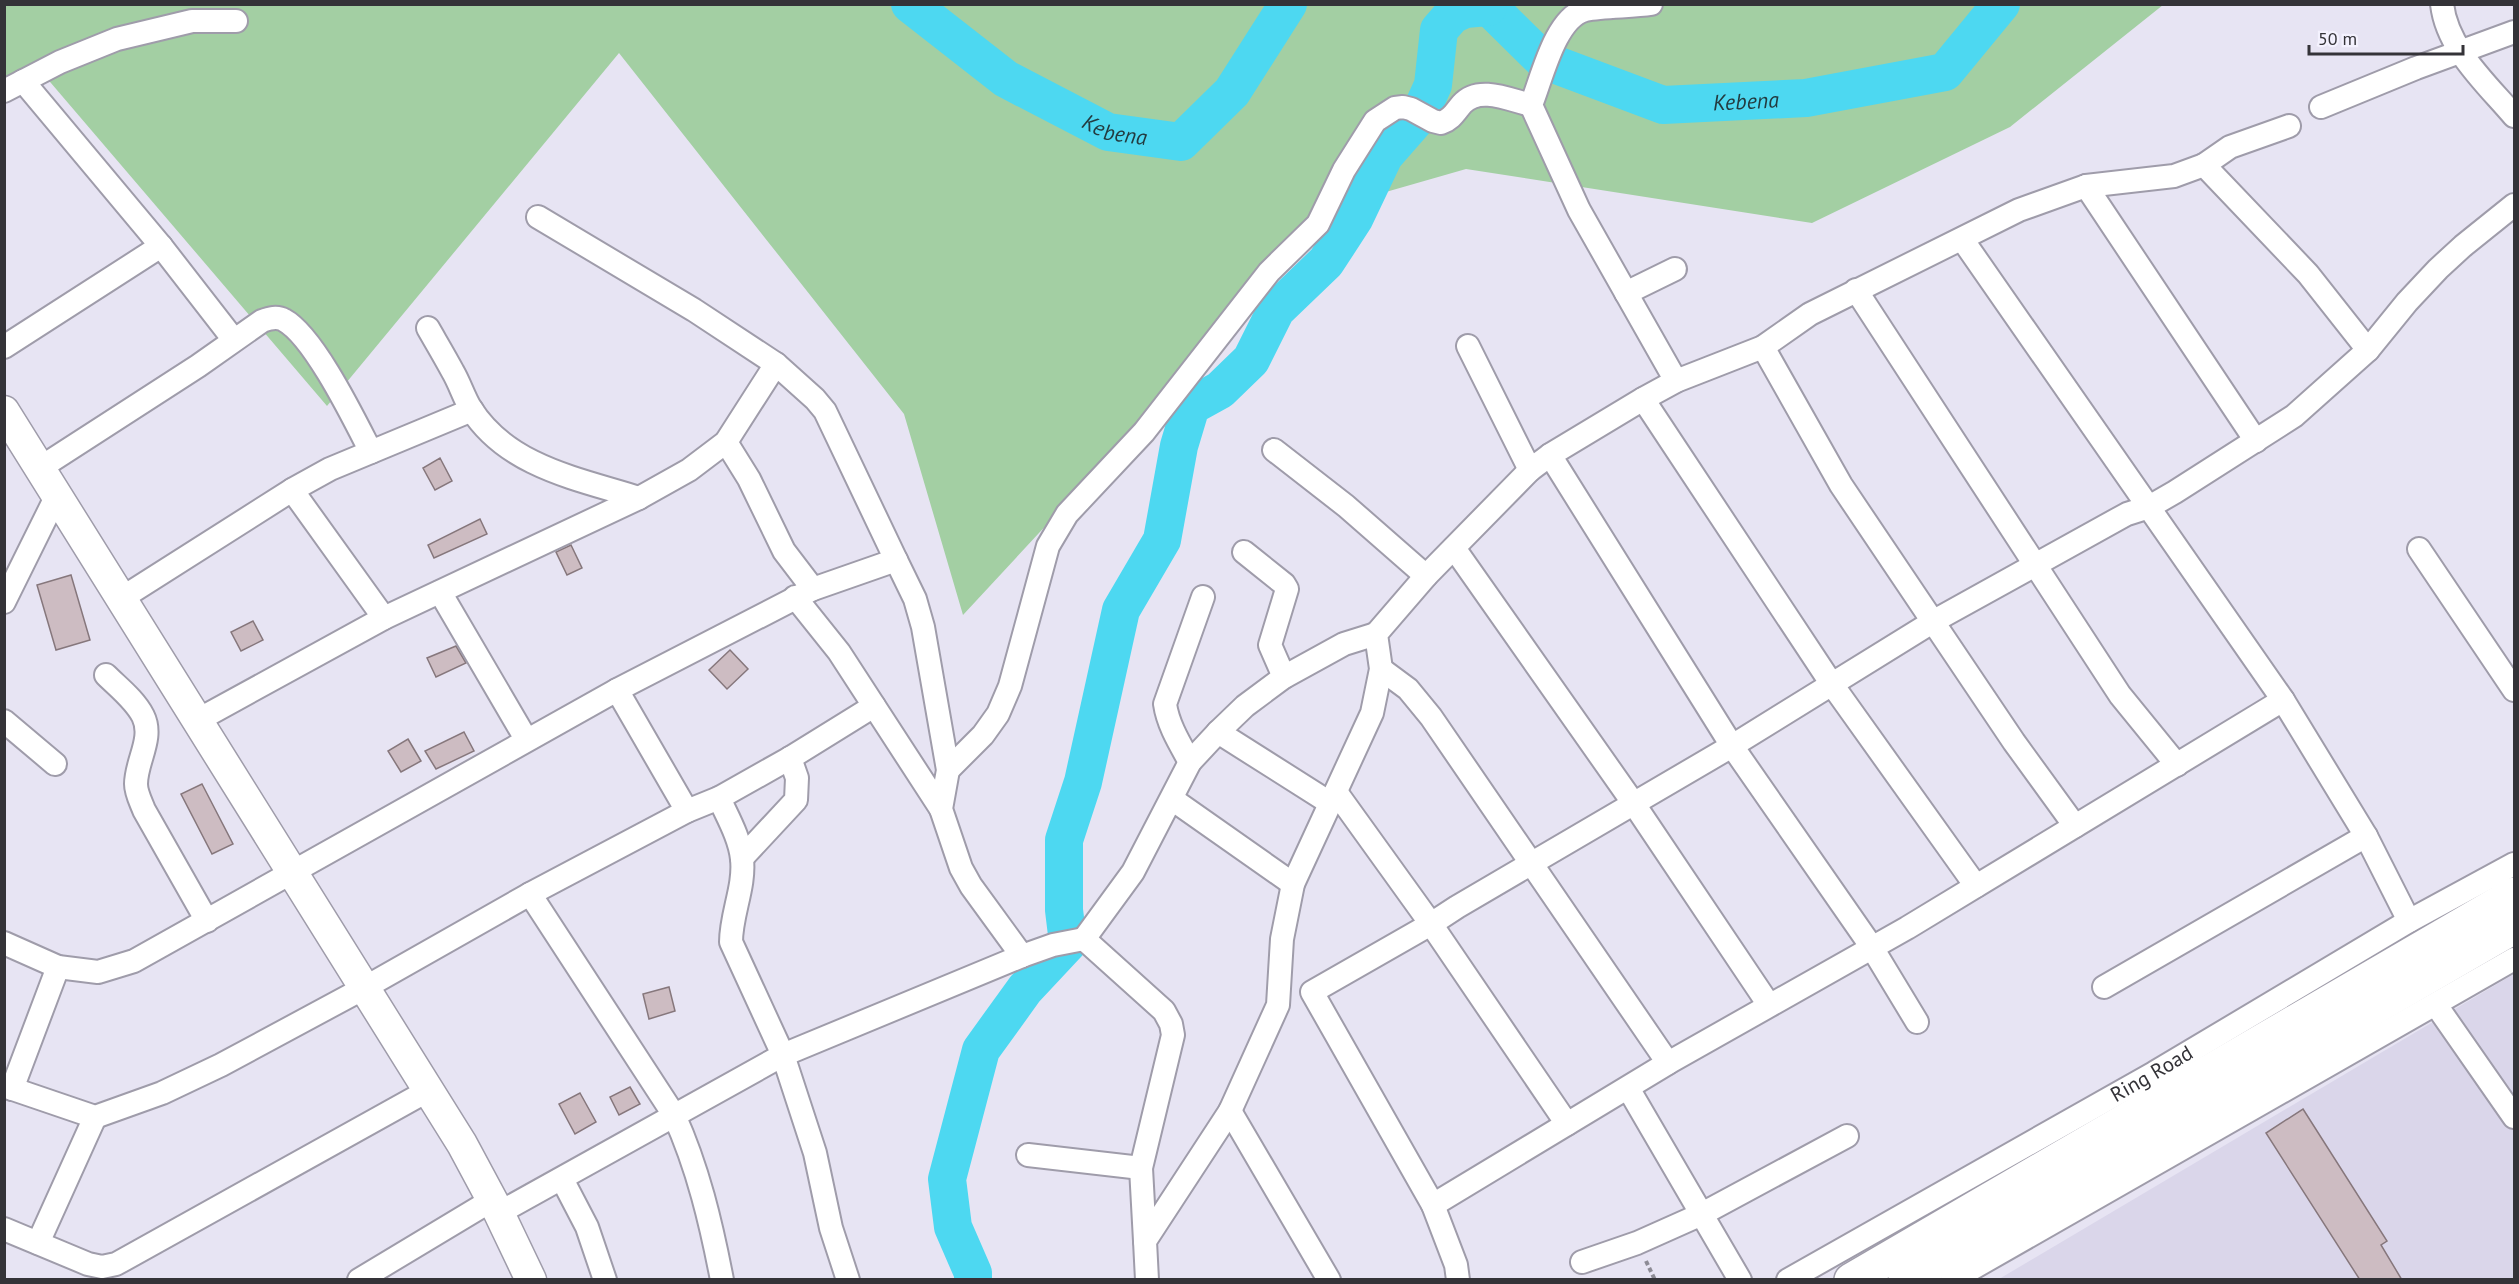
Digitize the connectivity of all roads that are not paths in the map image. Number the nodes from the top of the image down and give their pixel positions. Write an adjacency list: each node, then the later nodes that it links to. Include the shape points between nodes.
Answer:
1 (1651, 4): 3 (street)
2 (2442, 4): 6 (street, via 2444,19)
3 (1585, 7): 8 (street, via 1561,27)
4 (236, 21): 7 (street, via 192,21 117,39)
5 (2514, 32): 6 (street)
6 (2461, 54): 9 (street); 10 (street)
7 (14, 86): 17 (street)
8 (1531, 105): 20 (street, via 1579,210); 74 (street, via 1476,94 1441,123 1411,109 1395,108 1375,121 1344,170 1318,224 1269,272 1144,432 1067,514 1048,546 1010,686 998,714)
9 (2321, 107)
10 (2514, 116)
11 (2289, 126): 12 (street, via 2230,147)
12 (2204, 165): 13 (street, via 2174,176); 26 (street, via 2308,274)
13 (2086, 186): 16 (street, via 2019,210); 32 (street)
14 (2514, 205): 26 (street, via 2426,282)
15 (538, 217): 27 (street)
16 (1962, 239): 19 (street); 42 (street)
17 (161, 246): 22 (street); 24 (street)
18 (1675, 269): 20 (street)
19 (1856, 290): 25 (street, via 1810,314); 47 (street)
20 (1626, 293): 28 (street)
21 (428, 328): 30 (street)
22 (234, 340): 35 (street, via 262,321 283,319 332,379); 37 (street)
23 (1468, 346): 38 (street)
24 (4, 347)
25 (1763, 347): 28 (street); 55 (street, via 1841,484)
26 (2368, 350): 32 (street, via 2294,417)
27 (776, 364): 33 (street); 46 (street, via 825,411)
28 (1676, 381): 29 (street)
29 (1643, 399): 36 (street); 60 (street)
30 (472, 410): 35 (street); 41 (street, via 496,438 534,464)
31 (4, 411): 37 (main road)
32 (2256, 441): 42 (street)
33 (726, 442): 41 (street, via 689,470); 50 (street, via 749,479)
34 (1274, 450): 48 (street)
35 (371, 452): 39 (street)
36 (1550, 455): 38 (street); 69 (street)
37 (40, 468): 40 (main road)
38 (1530, 470): 43 (street)
39 (292, 490): 52 (street); 54 (street)
40 (57, 495): 52 (main road); 53 (street)
41 (639, 498): 49 (street)
42 (2149, 507): 47 (street, via 2127,514); 63 (street)
43 (1454, 548): 48 (street); 78 (street)
44 (2419, 549): 62 (street)
45 (1244, 552): 59 (street, via 1287,589 1270,645)
46 (896, 560): 50 (street); 74 (street, via 915,599 922,627)
47 (2034, 566): 55 (street); 73 (street, via 2120,695)
48 (1426, 576): 56 (street)
49 (440, 592): 54 (street); 68 (street)
50 (804, 593): 61 (street); 64 (street)
51 (1203, 597): 71 (street, via 1165,704 1173,731)
52 (122, 598): 65 (main road)
53 (4, 602)
54 (384, 618): 65 (street)
55 (1934, 621): 60 (street); 81 (street)
56 (1376, 634): 57 (street); 59 (street, via 1344,644)
57 (1381, 669): 76 (street, via 1372,713); 84 (street, via 1408,689 1431,717)
58 (106, 675): 91 (street, via 144,718 147,736 137,774 137,794)
59 (1284, 677): 67 (street)
60 (1831, 683): 69 (street); 88 (street)
61 (617, 690): 68 (street); 80 (street)
62 (2514, 690)
63 (2283, 700): 73 (street); 82 (street)
64 (874, 706): 70 (street); 79 (street)
65 (198, 720): 86 (main road)
66 (4, 721): 72 (street)
67 (1218, 732): 71 (street); 76 (street)
68 (526, 739): 86 (street)
69 (1732, 746): 78 (street); 97 (street)
70 (790, 758): 75 (street); 83 (street, via 797,778 796,800)
71 (1190, 762): 77 (street)
72 (55, 764)
73 (2177, 765): 81 (street)
74 (948, 770): 79 (street)
75 (718, 798): 80 (street); 83 (street)
76 (1333, 798): 87 (street); 93 (street)
77 (1172, 799): 87 (street); 95 (street, via 1133,872)
78 (1634, 804): 84 (street); 105 (street)
79 (941, 809): 98 (street, via 961,868)
80 (687, 811): 89 (street)
81 (2075, 826): 88 (street)
82 (2366, 836): 92 (street); 102 (street)
83 (742, 858): 108 (street, via 731,942)
84 (1531, 864): 93 (street); 109 (street)
85 (2514, 864): 92 (street, Ring Road)
86 (291, 872): 91 (street); 101 (main road)
87 (1293, 884): 104 (street, via 1282,939)
88 (1976, 886): 97 (street)
89 (530, 894): 101 (street); 114 (street)
90 (2514, 894): 139 (highway, Ring Road)
91 (207, 921): 100 (street, via 116,968 98,972)
92 (2409, 921): 138 (street, Ring Road, via 2154,1072)
93 (1431, 924): 103 (street); 117 (street)
94 (2514, 927): 140 (highway)
95 (1070, 942): 98 (street); 120 (street, via 1164,1011 1171,1024 1173,1035)
96 (4, 943): 100 (street)
97 (1871, 946): 105 (street); 107 (street)
98 (1022, 956): 108 (street)
99 (2514, 959): 106 (street)
100 (58, 967): 110 (street)
101 (366, 987): 112 (main road); 115 (street, via 162,1093)
102 (2104, 987)
103 (1312, 992): 104 (street); 122 (street)
104 (1278, 1005): 113 (street)
105 (1768, 1005): 109 (street)
106 (2436, 1005): 116 (street); 141 (street)
107 (1917, 1022)
108 (783, 1054): 114 (street); 133 (street, via 815,1153 831,1228)
109 (1668, 1063): 111 (street)
110 (8, 1087): 115 (street)
111 (1628, 1088): 117 (street); 124 (street)
112 (429, 1090): 123 (main road); 127 (street, via 116,1264 88,1264)
113 (1230, 1111): 126 (street); 135 (street)
114 (674, 1115): 121 (street); 132 (street, via 701,1186)
115 (95, 1117): 127 (street)
116 (2514, 1117)
117 (1567, 1124): 122 (street)
118 (1847, 1136): 124 (street)
119 (1028, 1155): 120 (street)
120 (1141, 1168): 126 (street)
121 (562, 1179): 123 (street); 131 (street, via 587,1227)
122 (1432, 1204): 136 (street)
123 (496, 1206): 129 (street); 130 (main road)
124 (1702, 1214): 128 (street); 137 (street)
125 (4, 1229): 127 (street)
126 (1145, 1240): 134 (street)
127 (38, 1243)
128 (1582, 1262)
129 (359, 1280)
130 (531, 1280)
131 (605, 1280)
132 (722, 1280)
133 (848, 1280)
134 (1147, 1280)
135 (1329, 1280)
136 (1458, 1280)
137 (1740, 1280)
138 (1788, 1280)
139 (1851, 1280)
140 (1905, 1280)
141 (1952, 1280)

